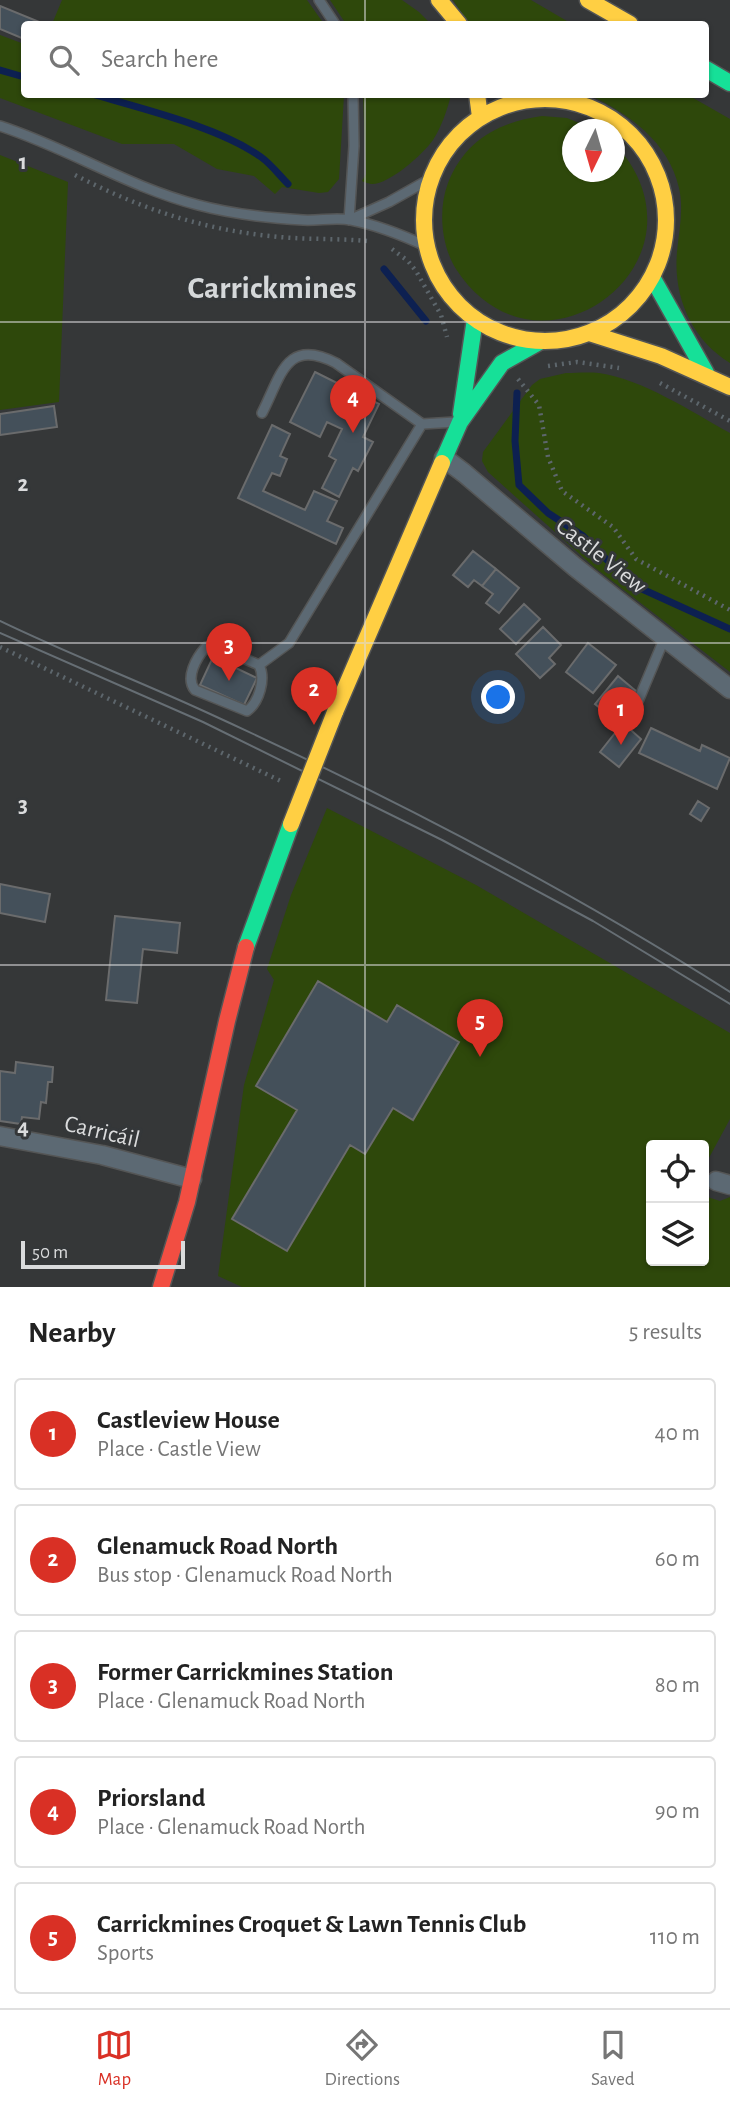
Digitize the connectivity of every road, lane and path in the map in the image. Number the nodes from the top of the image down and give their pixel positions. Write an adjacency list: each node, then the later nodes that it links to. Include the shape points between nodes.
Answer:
1 (319, 0): 4 (lane)
2 (439, 0): 5 (main road)
3 (588, 0): 6 (main road)
4 (333, 21)
5 (456, 21)
6 (625, 21)
7 (709, 71): 8 (main road)
8 (730, 83)
9 (353, 98): 14 (lane)
10 (478, 98): 11 (main road)
11 (480, 117): 13 (main road, via 446,149); 19 (main road, via 505,105 558,99 608,116 631,134 653,164 665,200 663,249)
12 (0, 127): 14 (lane, via 127,182 199,205 276,218)
13 (430, 179): 14 (lane); 17 (main road, via 423,213)
14 (349, 220): 17 (lane, via 391,230)
15 (355, 240): 16 (path)
16 (373, 242)
17 (426, 246): 20 (main road, via 443,287)
18 (389, 247): 22 (path, via 416,271 441,315)
19 (652, 277): 21 (main road, via 622,314); 27 (main road)
20 (475, 319): 23 (main road, via 509,335); 32 (main road)
21 (589, 333): 23 (main road); 27 (main road)
22 (448, 341)
23 (541, 341): 32 (main road, via 502,363)
24 (540, 368): 25 (path, via 577,362)
25 (622, 369)
26 (523, 373): 35 (path, via 515,376 539,405 548,457 562,491 613,527 636,559)
27 (706, 373): 29 (main road)
28 (655, 380): 31 (path)
29 (730, 387)
30 (262, 413): 33 (lane, via 289,362 309,353 336,363)
31 (730, 421)
32 (460, 422): 33 (lane); 34 (main road)
33 (422, 424): 38 (lane, via 289,643)
34 (444, 458): 36 (street, Castle View); 43 (main road, bridge, via 335,712 247,945)
35 (730, 610)
36 (665, 637): 39 (street, Castle View); 40 (lane)
37 (0, 647): 41 (path)
38 (259, 665): 38 (lane, via 220,648 206,647 191,676 192,686 247,711 263,680)
39 (730, 689)
40 (631, 718)
41 (284, 783)
42 (0, 1136): 43 (street, Carricáil, via 103,1155)
43 (192, 1179): 44 (main road)
44 (161, 1287)

